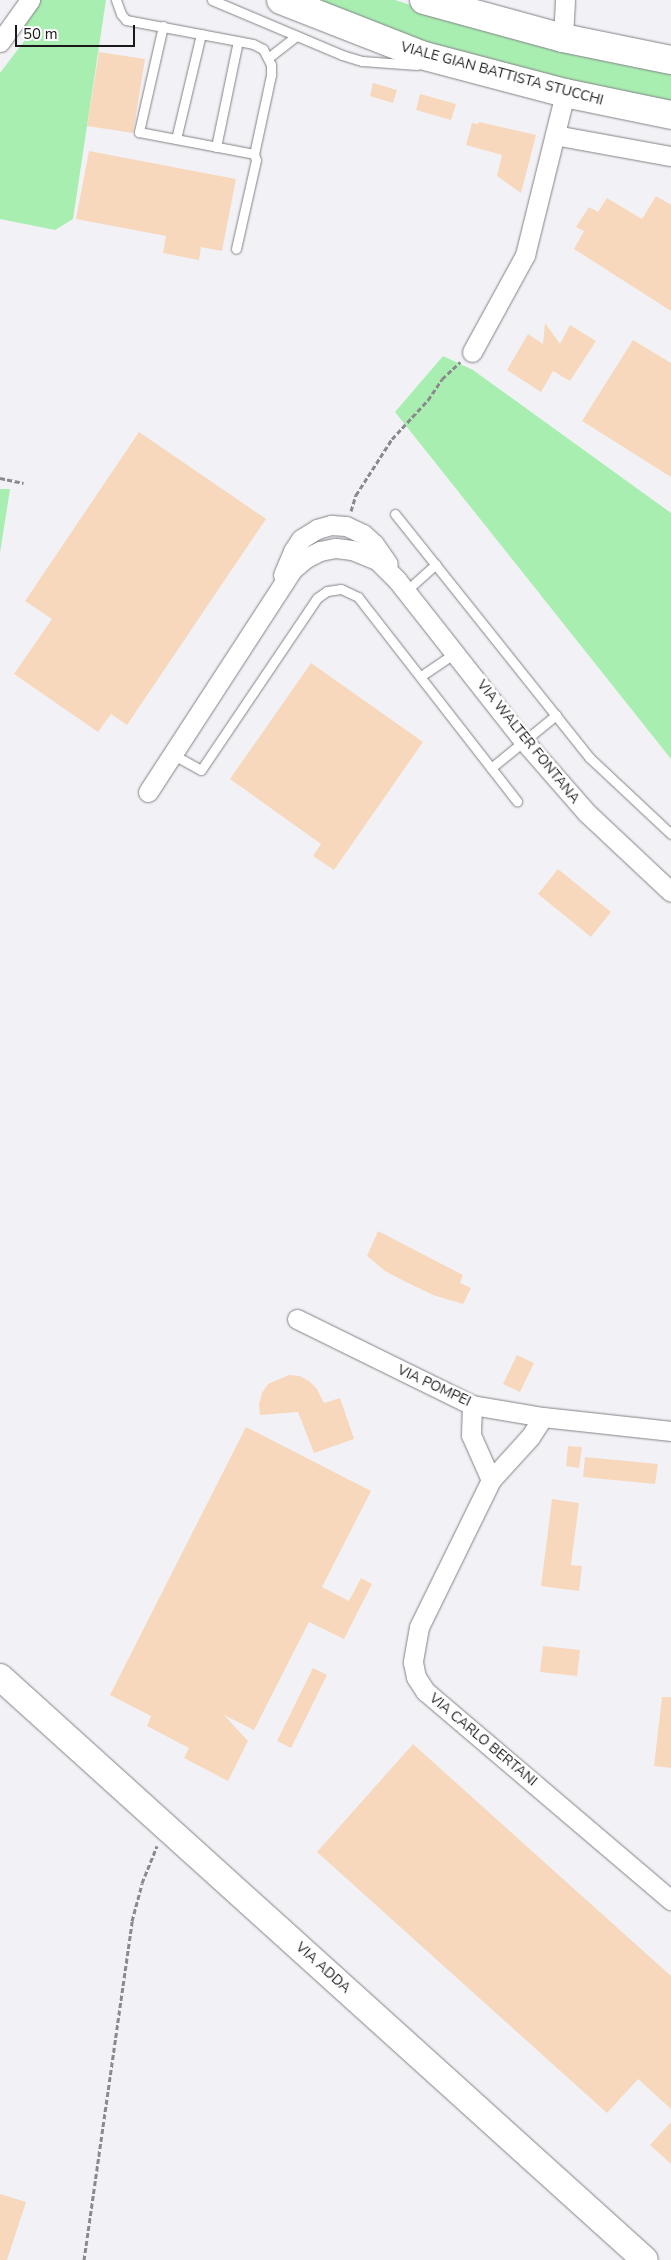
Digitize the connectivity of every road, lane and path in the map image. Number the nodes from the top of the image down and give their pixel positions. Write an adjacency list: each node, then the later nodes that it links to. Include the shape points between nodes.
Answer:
1 (30, 0): 11 (street)
2 (116, 0): 7 (lane, via 124,18)
3 (212, 0): 9 (lane)
4 (281, 0): 15 (main road, VIALE GIAN BATTISTA STUCCHI, via 421,55)
5 (424, 0): 10 (main road)
6 (565, 0): 10 (street)
7 (163, 26): 8 (lane); 19 (lane, via 139,132)
8 (201, 34): 12 (lane); 19 (lane)
9 (296, 36): 13 (lane); 15 (lane, via 362,61)
10 (563, 38): 14 (main road)
11 (0, 42)
12 (238, 42): 13 (lane, via 260,47); 20 (lane)
13 (268, 58): 21 (lane, via 272,65 271,74)
14 (671, 60)
15 (476, 70): 16 (main road, VIALE GIAN BATTISTA STUCCHI)
16 (565, 93): 17 (main road, VIALE GIAN BATTISTA STUCCHI); 18 (street)
17 (671, 115)
18 (555, 135): 22 (street); 24 (street, via 526,255)
19 (176, 139): 20 (lane)
20 (216, 147): 21 (lane)
21 (254, 154): 23 (lane, via 256,160)
22 (671, 156)
23 (236, 249)
24 (472, 352): 28 (path, via 442,378 428,400 392,439 356,494 351,509)
25 (0, 478): 26 (path)
26 (23, 483)
27 (395, 514): 29 (lane)
28 (351, 527): 30 (street, VIA WALTER FONTANA, via 374,544); 31 (street, VIA WALTER FONTANA, via 326,526 301,539)
29 (436, 564): 30 (lane); 34 (lane)
30 (402, 586): 31 (street, VIA WALTER FONTANA, via 368,555 347,549 331,549 301,561); 32 (street, VIA WALTER FONTANA)
31 (276, 593): 36 (street, VIA WALTER FONTANA)
32 (456, 653): 33 (lane); 35 (street, VIA WALTER FONTANA)
33 (421, 676): 36 (lane, via 356,595 346,590 331,589 316,600 201,770); 37 (lane)
34 (556, 715): 35 (lane); 40 (lane, via 590,758)
35 (523, 740): 37 (lane); 41 (street, VIA WALTER FONTANA, via 587,813)
36 (172, 754): 38 (street, VIA WALTER FONTANA)
37 (491, 768): 39 (lane)
38 (148, 792)
39 (518, 801)
40 (671, 834)
41 (671, 892)
42 (297, 1319): 43 (street, VIA POMPEI)
43 (472, 1405): 44 (street, VIA POMPEI); 46 (street, via 471,1435)
44 (543, 1417): 45 (street, VIA POMPEI); 46 (street, VIA CARLO BERTANI, via 530,1437)
45 (671, 1431)
46 (491, 1480): 49 (street, VIA CARLO BERTANI, via 418,1627 413,1662 416,1677 425,1691)
47 (0, 1678): 48 (main road, VIA ADDA)
48 (164, 1827): 50 (path, via 142,1883 132,1921); 51 (main road, VIA ADDA)
49 (671, 1900)
50 (84, 2260)
51 (645, 2260)

